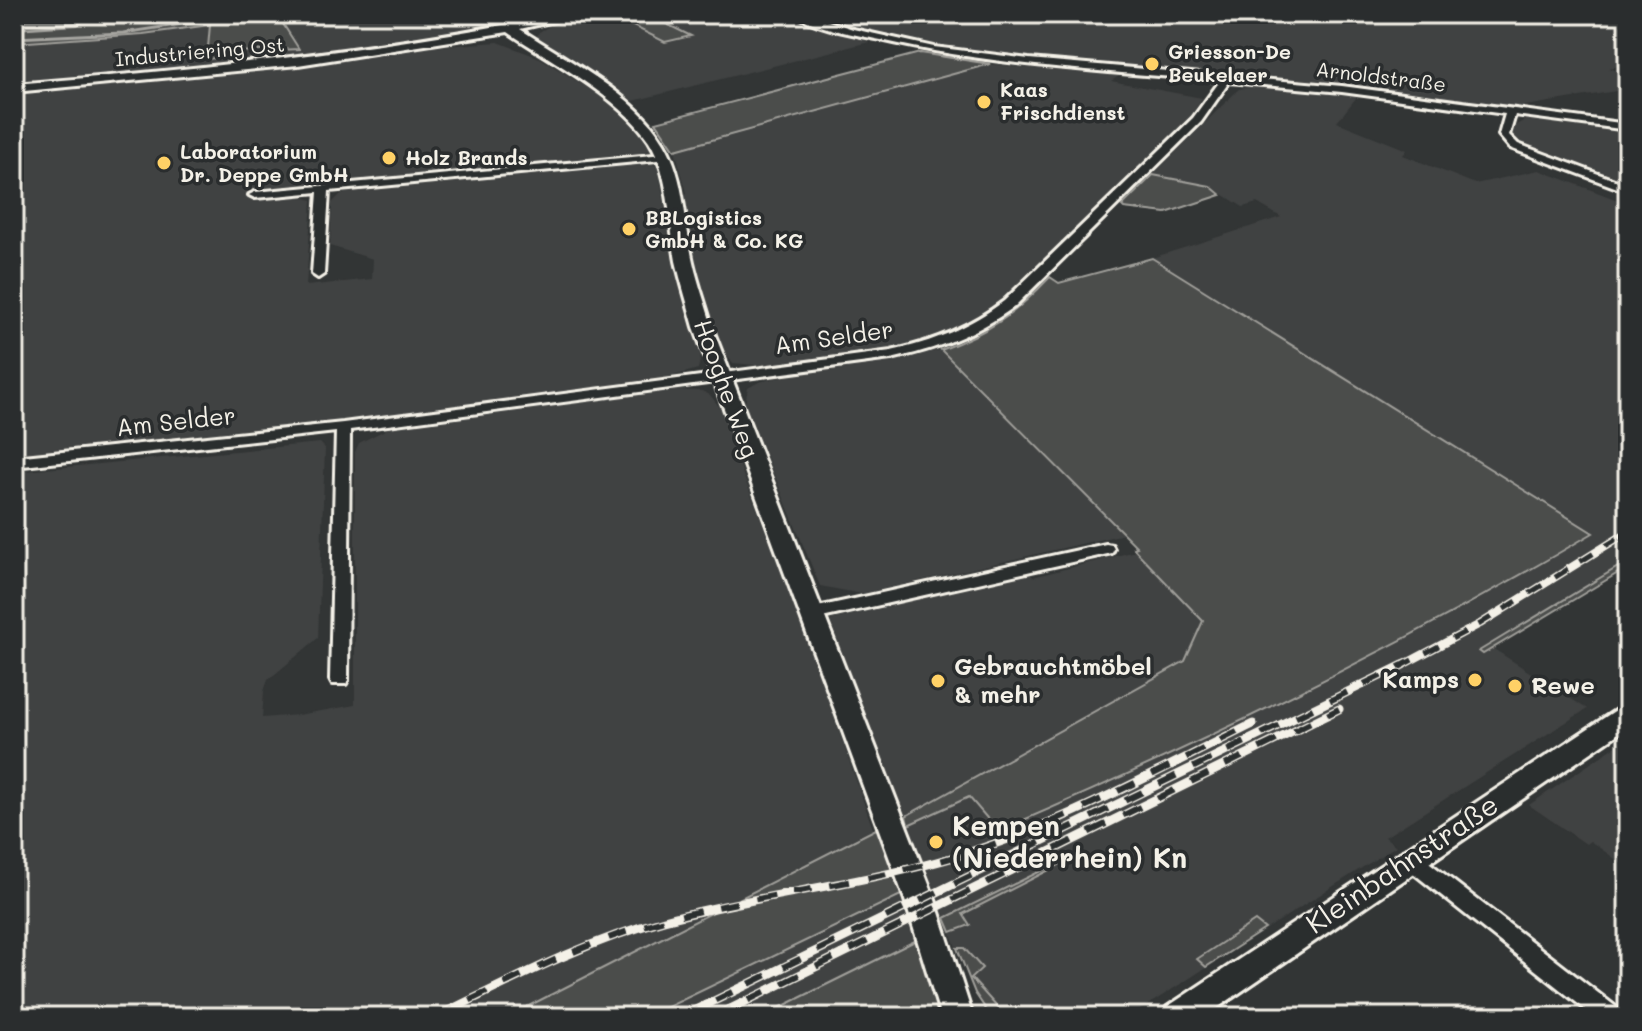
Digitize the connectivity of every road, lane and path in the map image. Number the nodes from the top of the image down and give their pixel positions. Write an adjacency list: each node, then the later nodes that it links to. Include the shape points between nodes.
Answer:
1 (578, 14): 3 (street)
2 (798, 14): 5 (street, Arnoldstraße, via 934,50)
3 (502, 33): 4 (street, Hooghe Weg); 9 (street, Hooghe Weg, via 616,99 652,135)
4 (439, 42): 6 (street, Industriering Ost, via 262,67)
5 (1226, 79): 7 (street, Arnoldstraße); 14 (street, Am Selder, via 1208,107 1147,170 1009,304 974,328 891,355)
6 (14, 88)
7 (1511, 112): 8 (street, Arnoldstraße); 11 (street, via 1504,135 1514,146)
8 (1628, 127)
9 (664, 157): 10 (street); 14 (street, Hooghe Weg, via 690,286)
10 (324, 189): 12 (street); 13 (street)
11 (1628, 189)
12 (255, 195)
13 (318, 274)
14 (721, 378): 15 (street, Am Selder); 18 (street, Hooghe Weg)
15 (343, 427): 16 (street, Am Selder); 19 (street)
16 (14, 462)
17 (1106, 549): 18 (street)
18 (813, 614): 22 (street, Hooghe Weg)
19 (339, 680)
20 (1628, 714): 21 (street, Kleinbahnstraße)
21 (1410, 859): 25 (street, Kleinbahnstraße); 26 (street)
22 (937, 953): 23 (street, Hooghe Weg); 24 (street, Hooghe Weg)
23 (957, 1017)
24 (973, 1017)
25 (1178, 1017)
26 (1612, 1017)

